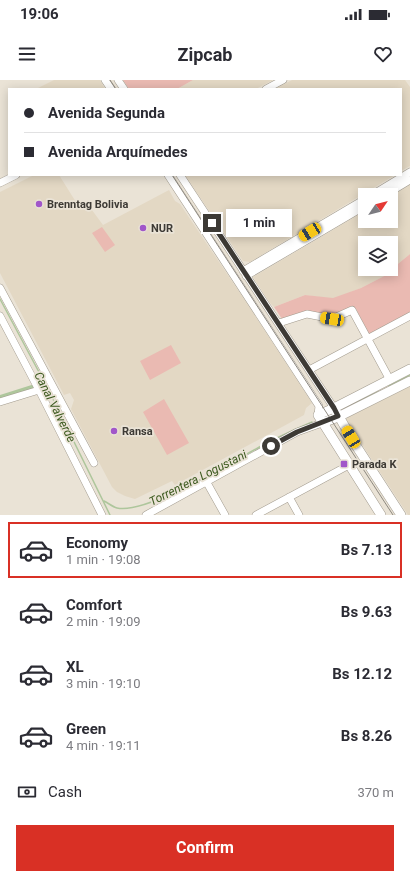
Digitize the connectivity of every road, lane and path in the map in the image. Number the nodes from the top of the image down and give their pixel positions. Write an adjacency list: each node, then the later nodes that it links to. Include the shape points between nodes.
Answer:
1 (283, 80): 2 (street)
2 (268, 88)
3 (410, 172): 9 (street)
4 (14, 176): 8 (street)
5 (169, 176): 26 (street, via 318,406)
6 (181, 176): 13 (street)
7 (410, 180): 10 (street)
8 (0, 183)
9 (390, 188)
10 (394, 188)
11 (358, 203): 13 (street)
12 (358, 210): 13 (street)
13 (245, 274): 17 (street)
14 (0, 288): 27 (street)
15 (0, 316): 23 (street)
16 (410, 316): 18 (street)
17 (279, 323): 18 (street, via 307,314 332,319 352,310); 20 (street)
18 (368, 338): 20 (street); 21 (street)
19 (410, 369): 21 (main road)
20 (309, 370): 25 (street)
21 (390, 380): 25 (main road)
22 (410, 381): 25 (main road)
23 (39, 390): 24 (street); 31 (street)
24 (0, 402)
25 (336, 412): 26 (main road); 37 (main road)
26 (320, 419): 28 (main road); 29 (street)
27 (94, 463)
28 (349, 465): 30 (street); 36 (main road)
29 (206, 481): 32 (street); 33 (street)
30 (289, 497): 34 (street); 35 (street)
31 (102, 515)
32 (146, 515)
33 (225, 515)
34 (256, 515)
35 (299, 515)
36 (381, 515)
37 (401, 515)

